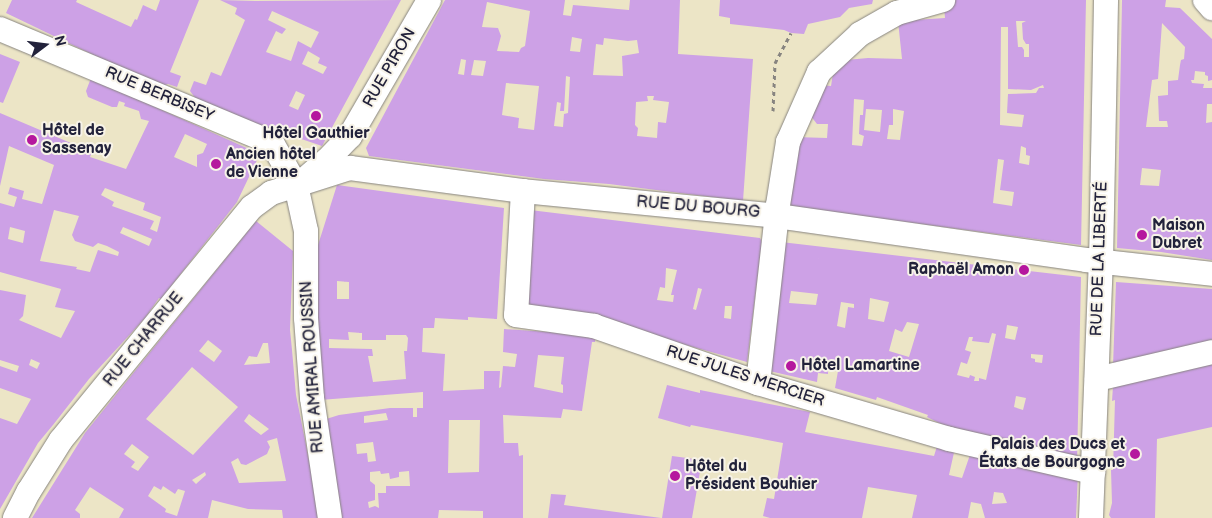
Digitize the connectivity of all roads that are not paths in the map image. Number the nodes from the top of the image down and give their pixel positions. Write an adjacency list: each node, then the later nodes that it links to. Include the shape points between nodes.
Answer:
1 (429, 0): 7 (street, RUE PIRON)
2 (943, 0): 11 (street, via 897,13 853,40 819,72 788,142)
3 (1106, 0): 12 (street, RUE DE LA LIBERTÉ)
4 (1205, 0): 5 (street)
5 (1212, 8)
6 (0, 29): 9 (street, RUE BERBISEY, via 272,143)
7 (350, 136): 8 (street); 9 (street, RUE PIRON)
8 (350, 168): 9 (street, RUE DU BOURG); 10 (street, RUE DU BOURG)
9 (296, 186): 18 (street, RUE CHARRUE, via 271,193 252,207 60,440); 19 (street, RUE AMIRAL ROUSSIN, via 306,231 306,318 312,398)
10 (523, 192): 11 (street, RUE DU BOURG); 16 (street, RUE JULES MERCIER, via 516,314 594,326)
11 (777, 216): 12 (street, RUE DU BOURG); 16 (street)
12 (1101, 262): 13 (street, RUE DU BOURG); 15 (street, RUE DE LA LIBERTÉ)
13 (1212, 274)
14 (1212, 352): 15 (street)
15 (1096, 379): 17 (street, RUE DE LA LIBERTÉ)
16 (758, 383): 17 (street, RUE JULES MERCIER, via 949,439)
17 (1092, 472): 20 (street, RUE DE LA LIBERTÉ)
18 (15, 518)
19 (330, 518)
20 (1090, 518)

